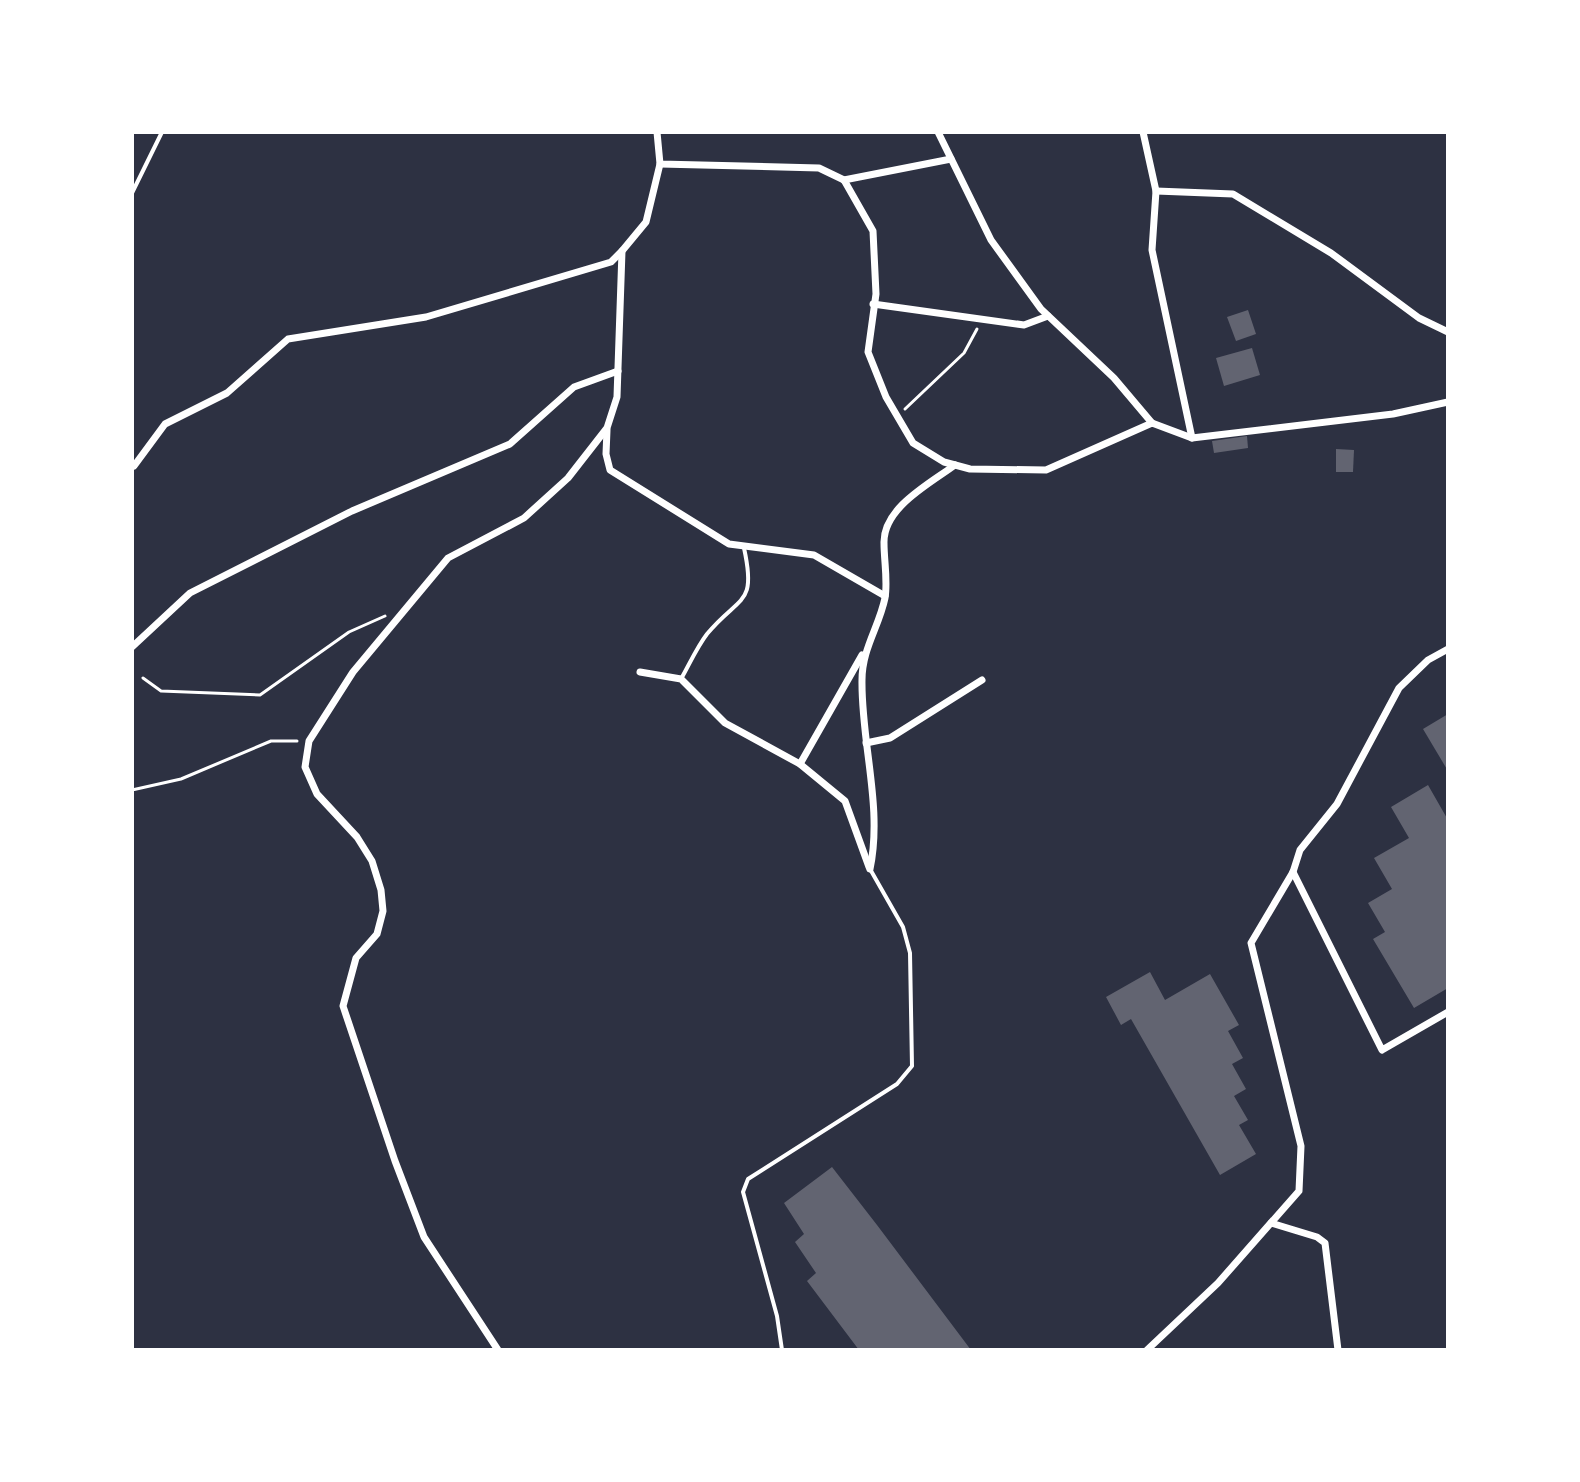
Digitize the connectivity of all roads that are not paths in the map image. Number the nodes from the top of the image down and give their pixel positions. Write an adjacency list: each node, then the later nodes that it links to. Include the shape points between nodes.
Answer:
1 (162, 132): 9 (lane)
2 (657, 132): 6 (street)
3 (938, 132): 5 (street)
4 (1143, 132): 8 (street)
5 (951, 159): 7 (street); 12 (street, via 991,240)
6 (660, 164): 7 (street, via 819,168); 10 (street, via 646,222)
7 (844, 180): 11 (street, via 873,231)
8 (1156, 191): 13 (street, via 1233,194); 18 (street, via 1152,250)
9 (132, 193)
10 (622, 251): 14 (street); 20 (street, via 611,262 426,317 288,339 227,393 165,424)
11 (873, 304): 12 (street, via 1024,325); 19 (street, via 868,352 897,415 913,443)
12 (1048, 316): 16 (street, via 1114,378)
13 (1448, 332)
14 (618, 371): 17 (street); 23 (street, via 574,387 510,444 352,511 190,593)
15 (1448, 402): 18 (street, via 1393,414)
16 (1152, 423): 18 (street); 19 (street, via 1046,470)
17 (607, 428): 21 (street, via 610,470 729,544); 35 (street, via 585,459 524,518 448,558 353,672 309,741 305,767 317,794 372,861 381,890 377,934 356,958 343,1006 424,1237)
18 (1192, 438)
19 (955, 465): 22 (street, via 897,509 885,526)
20 (134, 466)
21 (744, 548): 22 (street, via 814,555); 27 (lane, via 750,587 707,634)
22 (885, 596): 24 (street)
23 (132, 647)
24 (865, 648): 29 (street, via 861,676); 30 (street)
25 (1448, 649): 32 (street, via 1399,688 1337,804 1300,850)
26 (640, 672): 27 (street)
27 (681, 679): 30 (street, via 725,723)
28 (982, 680): 29 (street, via 890,738)
29 (866, 743): 31 (street, via 875,846)
30 (800, 764): 31 (street, via 845,801)
31 (870, 869): 36 (lane, via 903,927 910,953 912,1066 897,1084 748,1179 743,1192)
32 (1293, 872): 33 (street, via 1382,1050); 34 (street, via 1251,943 1301,1146 1299,1191)
33 (1448, 1012)
34 (1271, 1223): 37 (street); 38 (street, via 1325,1243)
35 (498, 1350)
36 (782, 1350)
37 (1147, 1350)
38 (1338, 1350)

